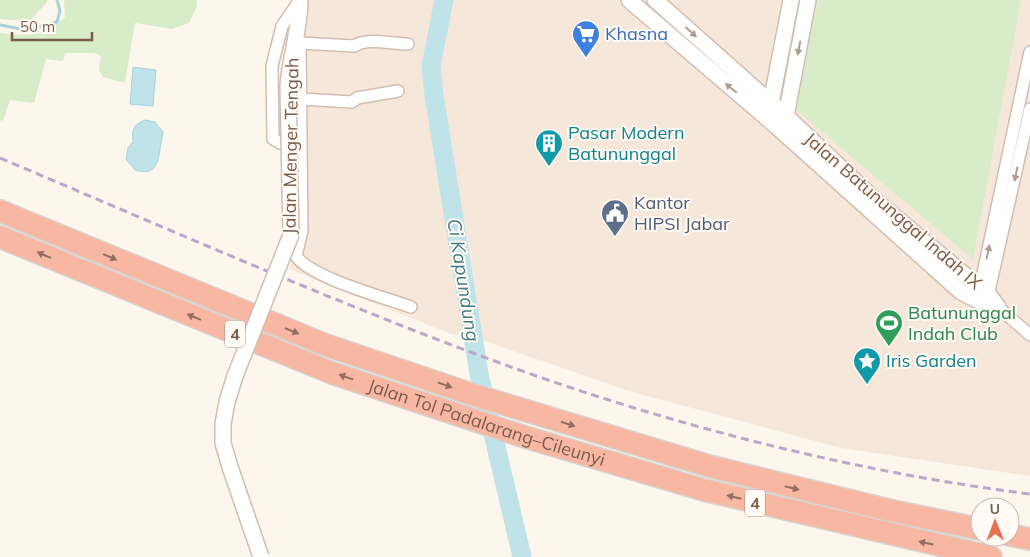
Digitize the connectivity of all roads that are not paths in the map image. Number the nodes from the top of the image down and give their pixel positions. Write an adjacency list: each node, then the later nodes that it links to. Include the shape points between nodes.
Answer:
1 (629, 0): 14 (street, Jalan Batununggal Indah IX, one-way to 1)
2 (655, 0): 12 (street, one-way to 12)
3 (791, 0): 12 (street)
4 (808, 0): 14 (street, one-way to 14)
5 (300, 5): 6 (street); 15 (street, via 282,26 272,66 273,139 280,144); 22 (street, Jalan Menger Tengah, bridge, via 288,86 291,235 235,376 223,424 223,443)
6 (300, 43): 7 (street, via 354,46 376,41); 11 (street)
7 (408, 44)
8 (1030, 56): 9 (street)
9 (1028, 74): 18 (street, one-way to 9)
10 (398, 91): 11 (street, via 357,98 352,102)
11 (301, 99): 15 (street)
12 (771, 103): 14 (street)
13 (1030, 109): 18 (street, one-way to 18)
14 (777, 120): 18 (street, Jalan Batununggal Indah IX, via 877,202)
15 (301, 147): 19 (street, via 302,231 296,256 301,264 322,275)
16 (0, 211): 21 (highway, Jalan Tol Padalarang–Cileunyi / 4, one-way to 21, via 326,345 471,394 709,466)
17 (0, 237): 23 (highway, Jalan Tol Padalarang–Cileunyi / 4, one-way to 17, via 704,490 475,421 332,373)
18 (986, 299): 20 (street, Jalan Batununggal Indah IX)
19 (411, 307)
20 (1030, 335)
21 (970, 527)
22 (261, 557)
23 (991, 557)

